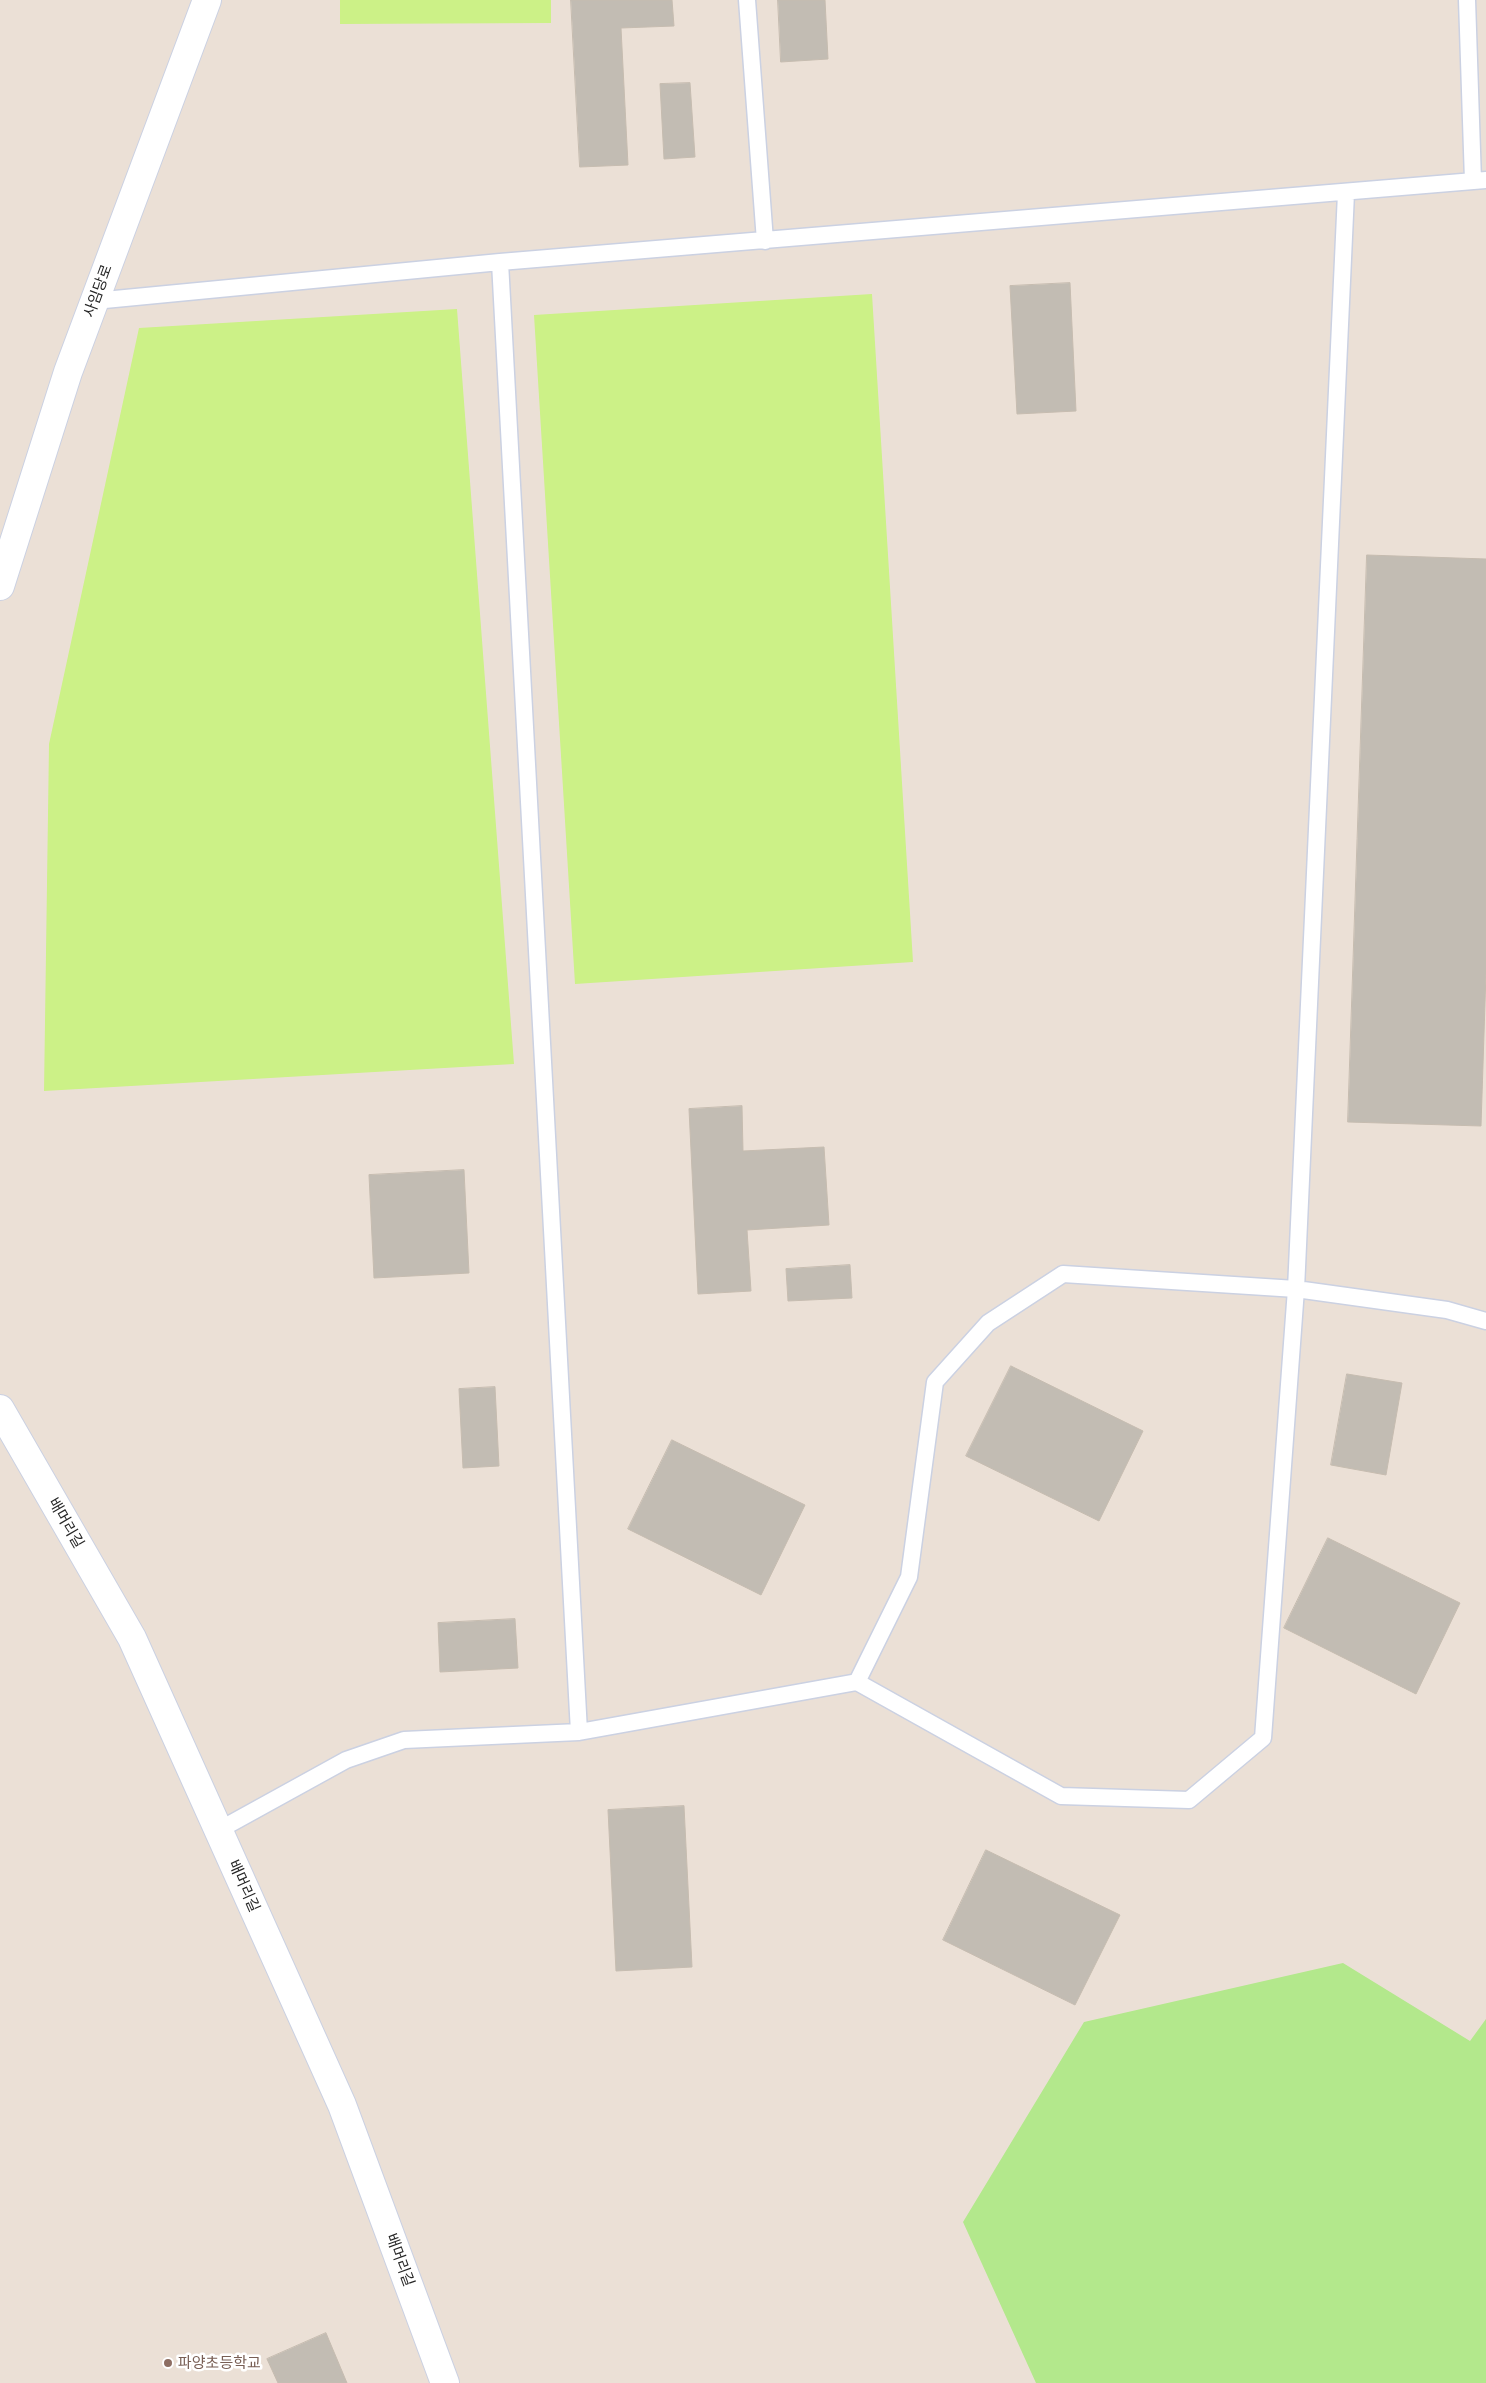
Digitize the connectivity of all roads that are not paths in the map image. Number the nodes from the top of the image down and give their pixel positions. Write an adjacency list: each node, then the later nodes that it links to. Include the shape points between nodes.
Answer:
1 (207, 0): 8 (street, 사임당로)
2 (747, 0): 6 (lane)
3 (1467, 0): 4 (lane)
4 (1480, 181): 5 (lane)
5 (1346, 193): 6 (lane); 10 (lane)
6 (765, 242): 7 (lane)
7 (500, 262): 8 (lane); 14 (lane)
8 (94, 301): 9 (street, 사임당로)
9 (0, 586)
10 (1296, 1289): 11 (lane, via 1447,1310); 13 (lane, via 1063,1274 988,1323 935,1382 909,1578); 13 (lane, via 1263,1738 1189,1800 1061,1796)
11 (1486, 1321)
12 (0, 1409): 15 (street, 배머리길, via 132,1638)
13 (856, 1682): 14 (lane)
14 (579, 1732): 15 (lane, via 404,1740 346,1760)
15 (219, 1830): 16 (street, 배머리길, via 342,2105)
16 (445, 2383)

